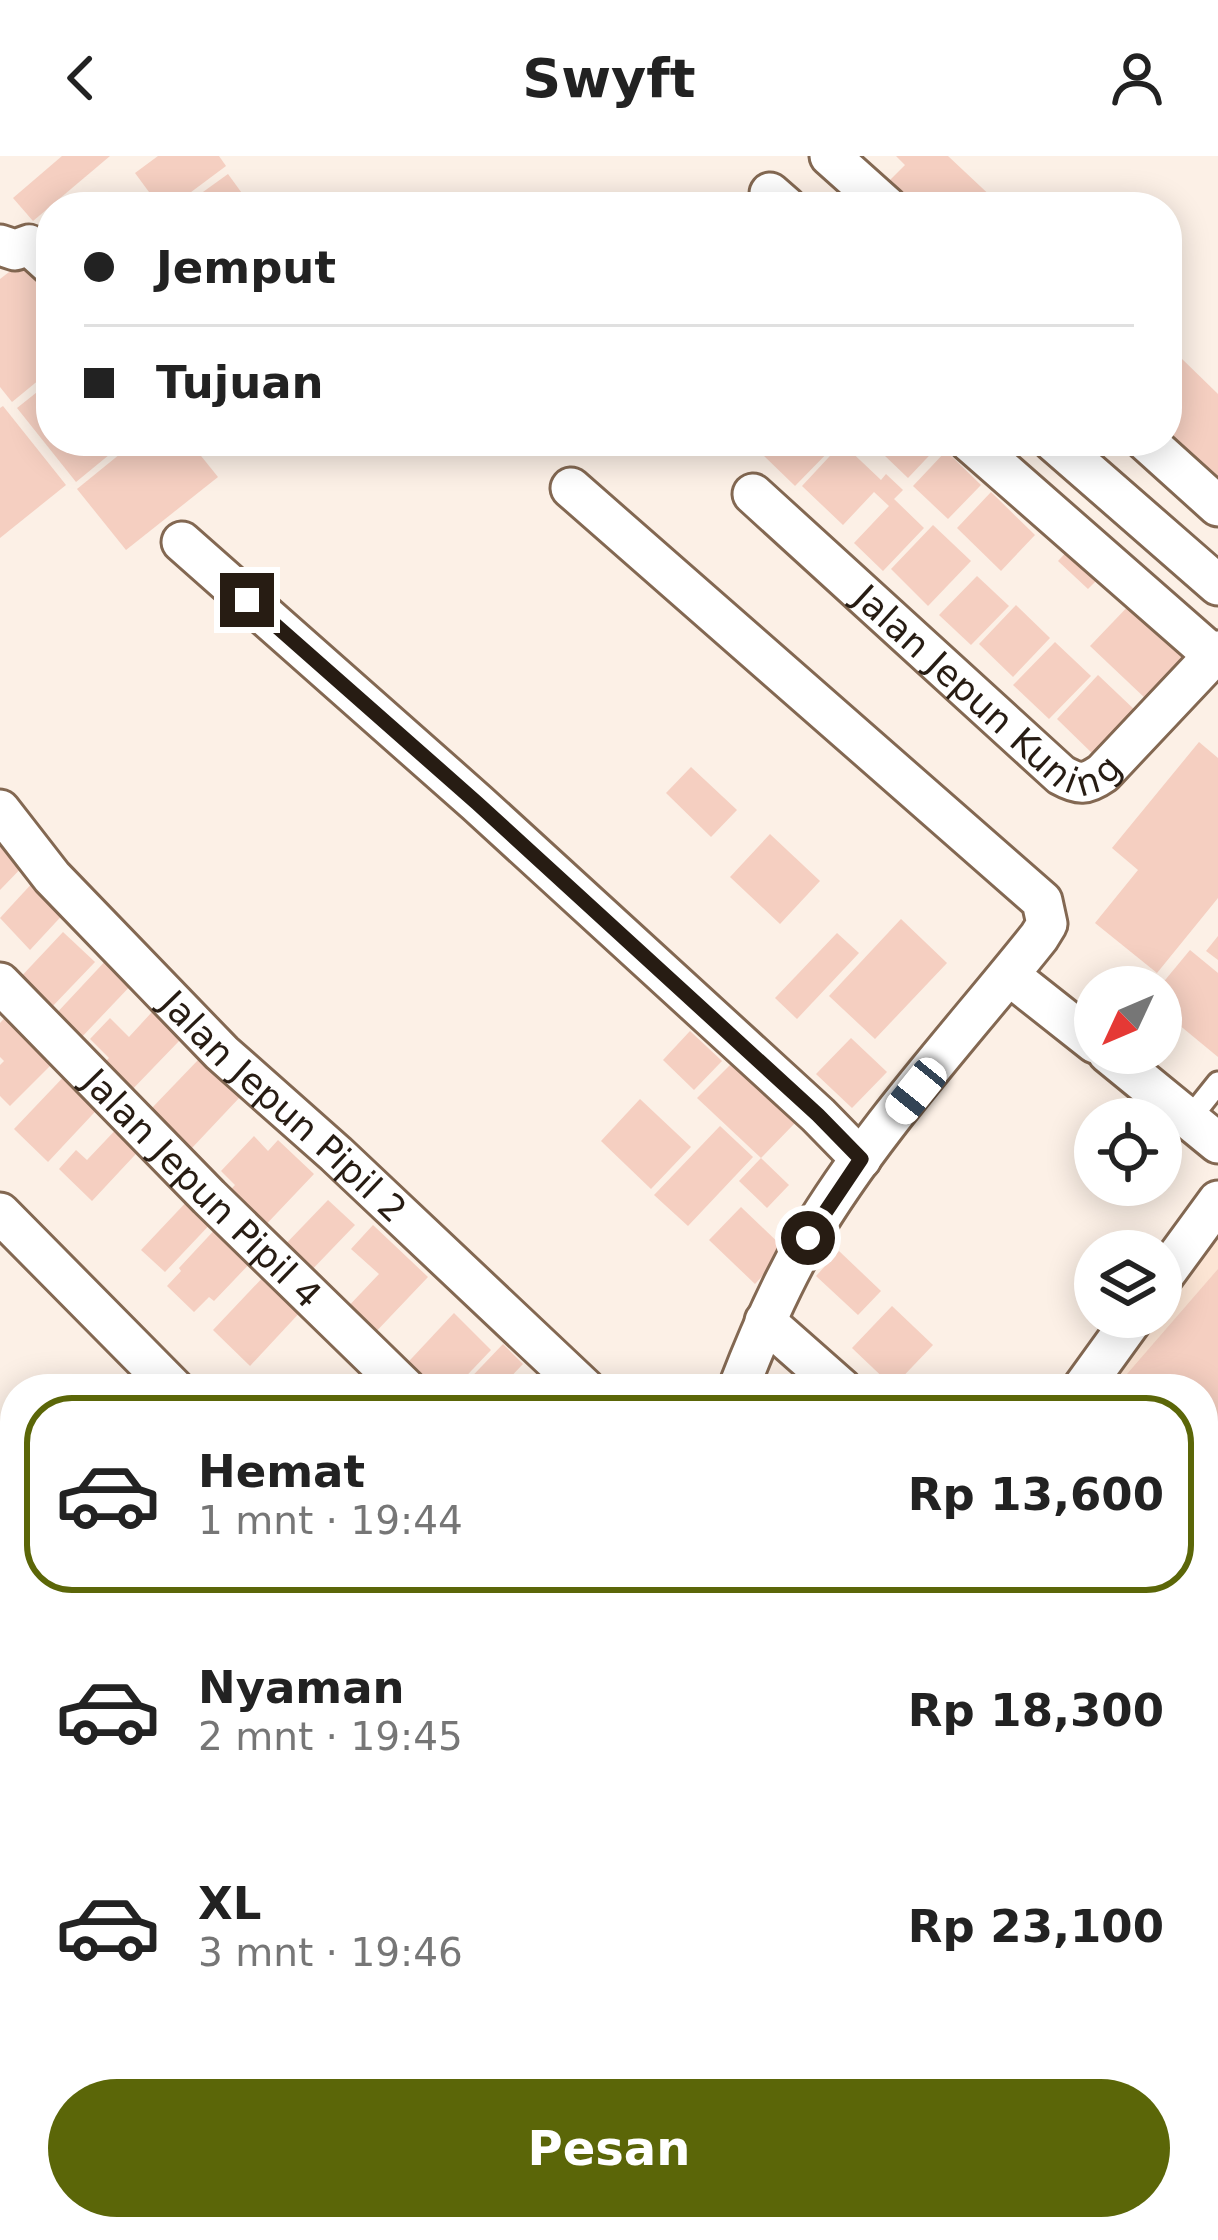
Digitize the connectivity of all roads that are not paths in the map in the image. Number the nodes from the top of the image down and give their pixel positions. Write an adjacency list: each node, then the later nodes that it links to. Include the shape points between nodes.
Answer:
1 (830, 156): 2 (street)
2 (870, 192)
3 (0, 245): 4 (street)
4 (36, 251)
5 (986, 456): 13 (street, Jalan Jepun Kuning)
6 (1070, 456): 12 (street)
7 (1163, 456): 10 (street)
8 (571, 488): 15 (street, via 1042,901 1046,924)
9 (753, 494): 13 (street, Jalan Jepun Kuning, via 1077,784 1103,773)
10 (1218, 506)
11 (182, 542): 21 (street)
12 (1218, 585)
13 (1215, 653)
14 (0, 809): 29 (street, Jalan Jepun Pipil 2, via 67,893 222,1053)
15 (1009, 975): 17 (street); 21 (street)
16 (0, 983): 28 (street, Jalan Jepun Pipil 4)
17 (1074, 1026)
18 (1134, 1074): 20 (street)
19 (1218, 1083): 20 (lane)
20 (1204, 1130)
21 (861, 1159): 25 (street)
22 (1218, 1201): 24 (street)
23 (0, 1214): 27 (street)
24 (1182, 1251)
25 (765, 1321): 30 (street); 31 (street)
26 (1119, 1338): 32 (street)
27 (159, 1374)
28 (391, 1374)
29 (569, 1374)
30 (744, 1374)
31 (825, 1374)
32 (1093, 1374)

